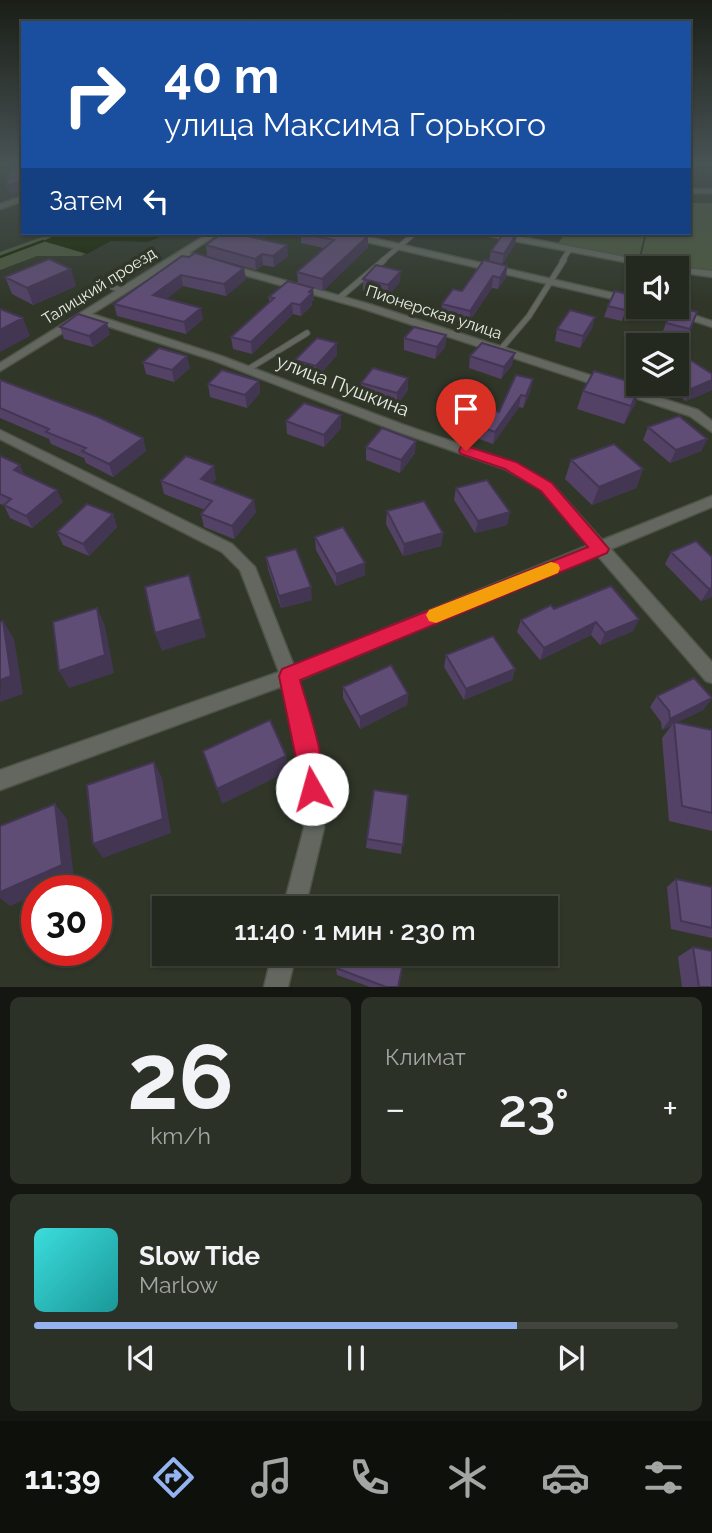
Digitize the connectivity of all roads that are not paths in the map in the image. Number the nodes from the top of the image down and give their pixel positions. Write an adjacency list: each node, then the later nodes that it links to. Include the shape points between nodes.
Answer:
1 (212, 235): 7 (street, Талицкий проезд)
2 (350, 235): 5 (street)
3 (413, 235): 5 (lane)
4 (499, 235): 6 (street)
5 (400, 246): 11 (street); 14 (lane)
6 (570, 249): 8 (street); 11 (lane)
7 (181, 254): 13 (street, Талицкий проезд); 14 (street, Пионерская улица)
8 (626, 259)
9 (689, 270): 10 (street)
10 (712, 274)
11 (550, 279): 15 (street); 20 (lane, via 529,316)
12 (107, 285): 13 (lane)
13 (123, 290): 16 (street, Талицкий проезд)
14 (338, 299): 20 (street, Пионерская улица)
15 (626, 299)
16 (84, 314): 21 (street, Талицкий проезд); 22 (street, улица Пушкина)
17 (689, 317): 18 (street)
18 (712, 324)
19 (307, 333): 22 (lane)
20 (500, 350): 23 (street, Пионерская улица, via 694,413)
21 (0, 368)
22 (247, 370): 26 (street, улица Пушкина, via 510,466 547,487)
23 (712, 428)
24 (0, 434): 28 (street, via 227,548 247,567)
25 (712, 501): 26 (street)
26 (600, 549): 27 (street, улица Пушкина); 28 (street)
27 (712, 675)
28 (289, 676): 29 (street); 30 (street, via 312,770 314,828)
29 (0, 780)
30 (298, 896)
31 (281, 966): 32 (street)
32 (276, 987)

